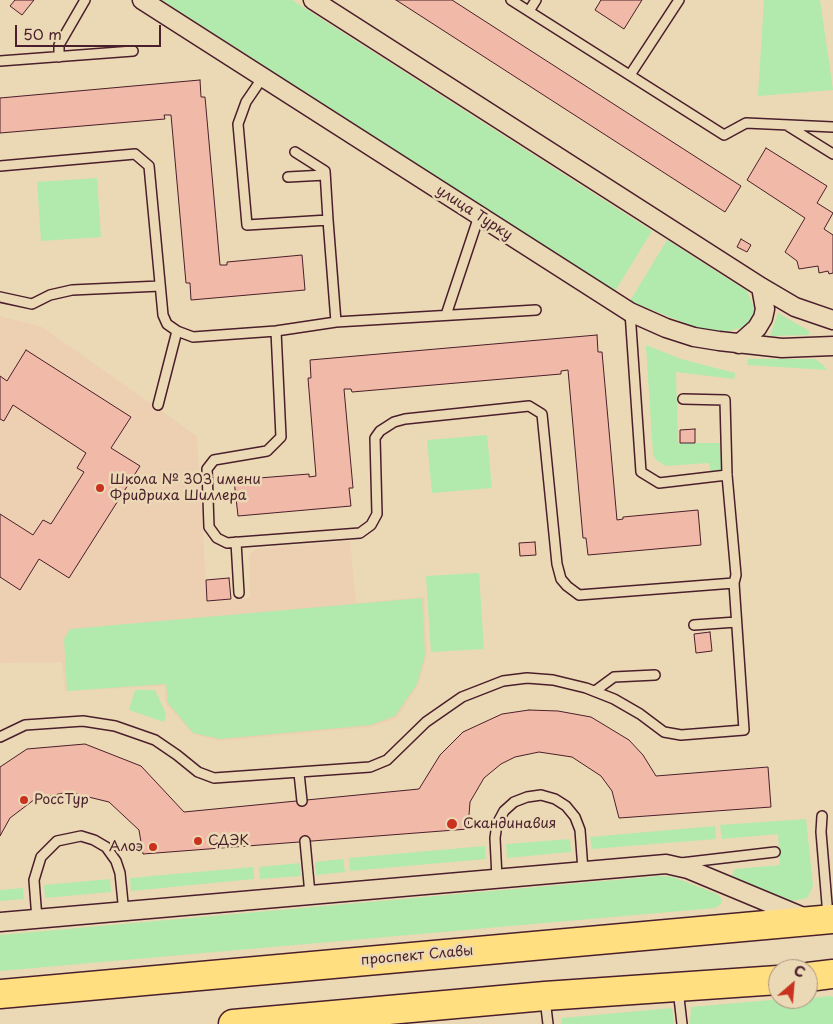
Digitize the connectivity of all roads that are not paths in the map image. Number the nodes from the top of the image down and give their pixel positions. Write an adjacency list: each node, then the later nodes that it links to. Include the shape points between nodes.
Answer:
1 (85, 0): 9 (lane, via 59,45)
2 (142, 0): 12 (street, улица Турку)
3 (313, 0): 23 (street)
4 (511, 0): 7 (lane)
5 (536, 0): 7 (lane)
6 (679, 0): 11 (lane)
7 (529, 11): 11 (lane)
8 (134, 51): 9 (lane)
9 (59, 57): 10 (lane)
10 (0, 61)
11 (630, 75): 13 (lane, via 724,135 746,123)
12 (263, 77): 20 (street, улица Турку); 21 (lane, via 246,102 238,124 247,225)
13 (786, 125): 14 (lane); 16 (lane)
14 (833, 127)
15 (294, 152): 18 (lane, via 325,171)
16 (833, 154)
17 (0, 166): 22 (lane, via 135,154 149,166)
18 (325, 175): 19 (lane); 21 (lane)
19 (288, 177)
20 (479, 216): 26 (street, улица Турку); 27 (lane)
21 (328, 220): 29 (lane)
22 (160, 286): 24 (lane, via 72,290 50,295 32,304); 31 (lane, via 163,315 167,324)
23 (761, 287): 28 (street, via 795,307); 32 (street, via 765,309 763,318 758,328)
24 (0, 297)
25 (536, 310): 27 (lane)
26 (630, 312): 32 (street, улица Турку, via 694,337); 36 (lane, via 641,472 659,483)
27 (446, 315): 29 (lane)
28 (833, 320)
29 (336, 322): 30 (lane)
30 (276, 331): 31 (lane, via 193,337); 37 (lane, via 281,437 267,451 214,460 206,469 209,528 217,538 227,543)
31 (177, 332): 35 (lane)
32 (739, 344): 33 (street, улица Турку)
33 (832, 350)
34 (683, 399): 36 (lane, via 725,400)
35 (158, 405)
36 (727, 475): 38 (lane, via 736,575)
37 (236, 542): 38 (lane, via 360,533 371,525 376,514 375,438 380,431 405,419 529,406 542,414 557,564 561,579 567,586 579,595); 39 (lane)
38 (734, 583): 40 (lane)
39 (239, 594)
40 (736, 622): 41 (lane); 43 (lane, via 744,730 681,735 664,732 640,714)
41 (694, 625)
42 (655, 676): 43 (lane, via 614,677)
43 (595, 691): 45 (lane, via 553,680 527,678 502,681 441,710 388,760 376,765)
44 (0, 737): 45 (lane, via 25,725 82,720 135,732 178,755 198,772 214,778)
45 (299, 773): 46 (lane)
46 (302, 800)
47 (822, 816): 56 (lane)
48 (305, 841): 53 (lane)
49 (775, 852): 50 (lane)
50 (666, 864): 51 (street); 56 (street, via 688,869)
51 (583, 870): 52 (street); 52 (lane, via 580,830 575,817 560,803 541,795 514,802 497,824)
52 (497, 878): 53 (street)
53 (310, 894): 54 (street)
54 (124, 913): 55 (street); 55 (lane, via 116,861 106,848 81,836 57,841 40,856 34,880)
55 (37, 919): 57 (street)
56 (825, 920): 62 (main road, проспект Славы)
57 (0, 922)
58 (833, 974): 59 (main road)
59 (818, 976)
60 (768, 981): 61 (main road)
61 (678, 987): 63 (main road); 66 (lane)
62 (0, 994)
63 (545, 996): 64 (main road); 65 (lane)
64 (233, 1024)
65 (548, 1024)
66 (682, 1024)

